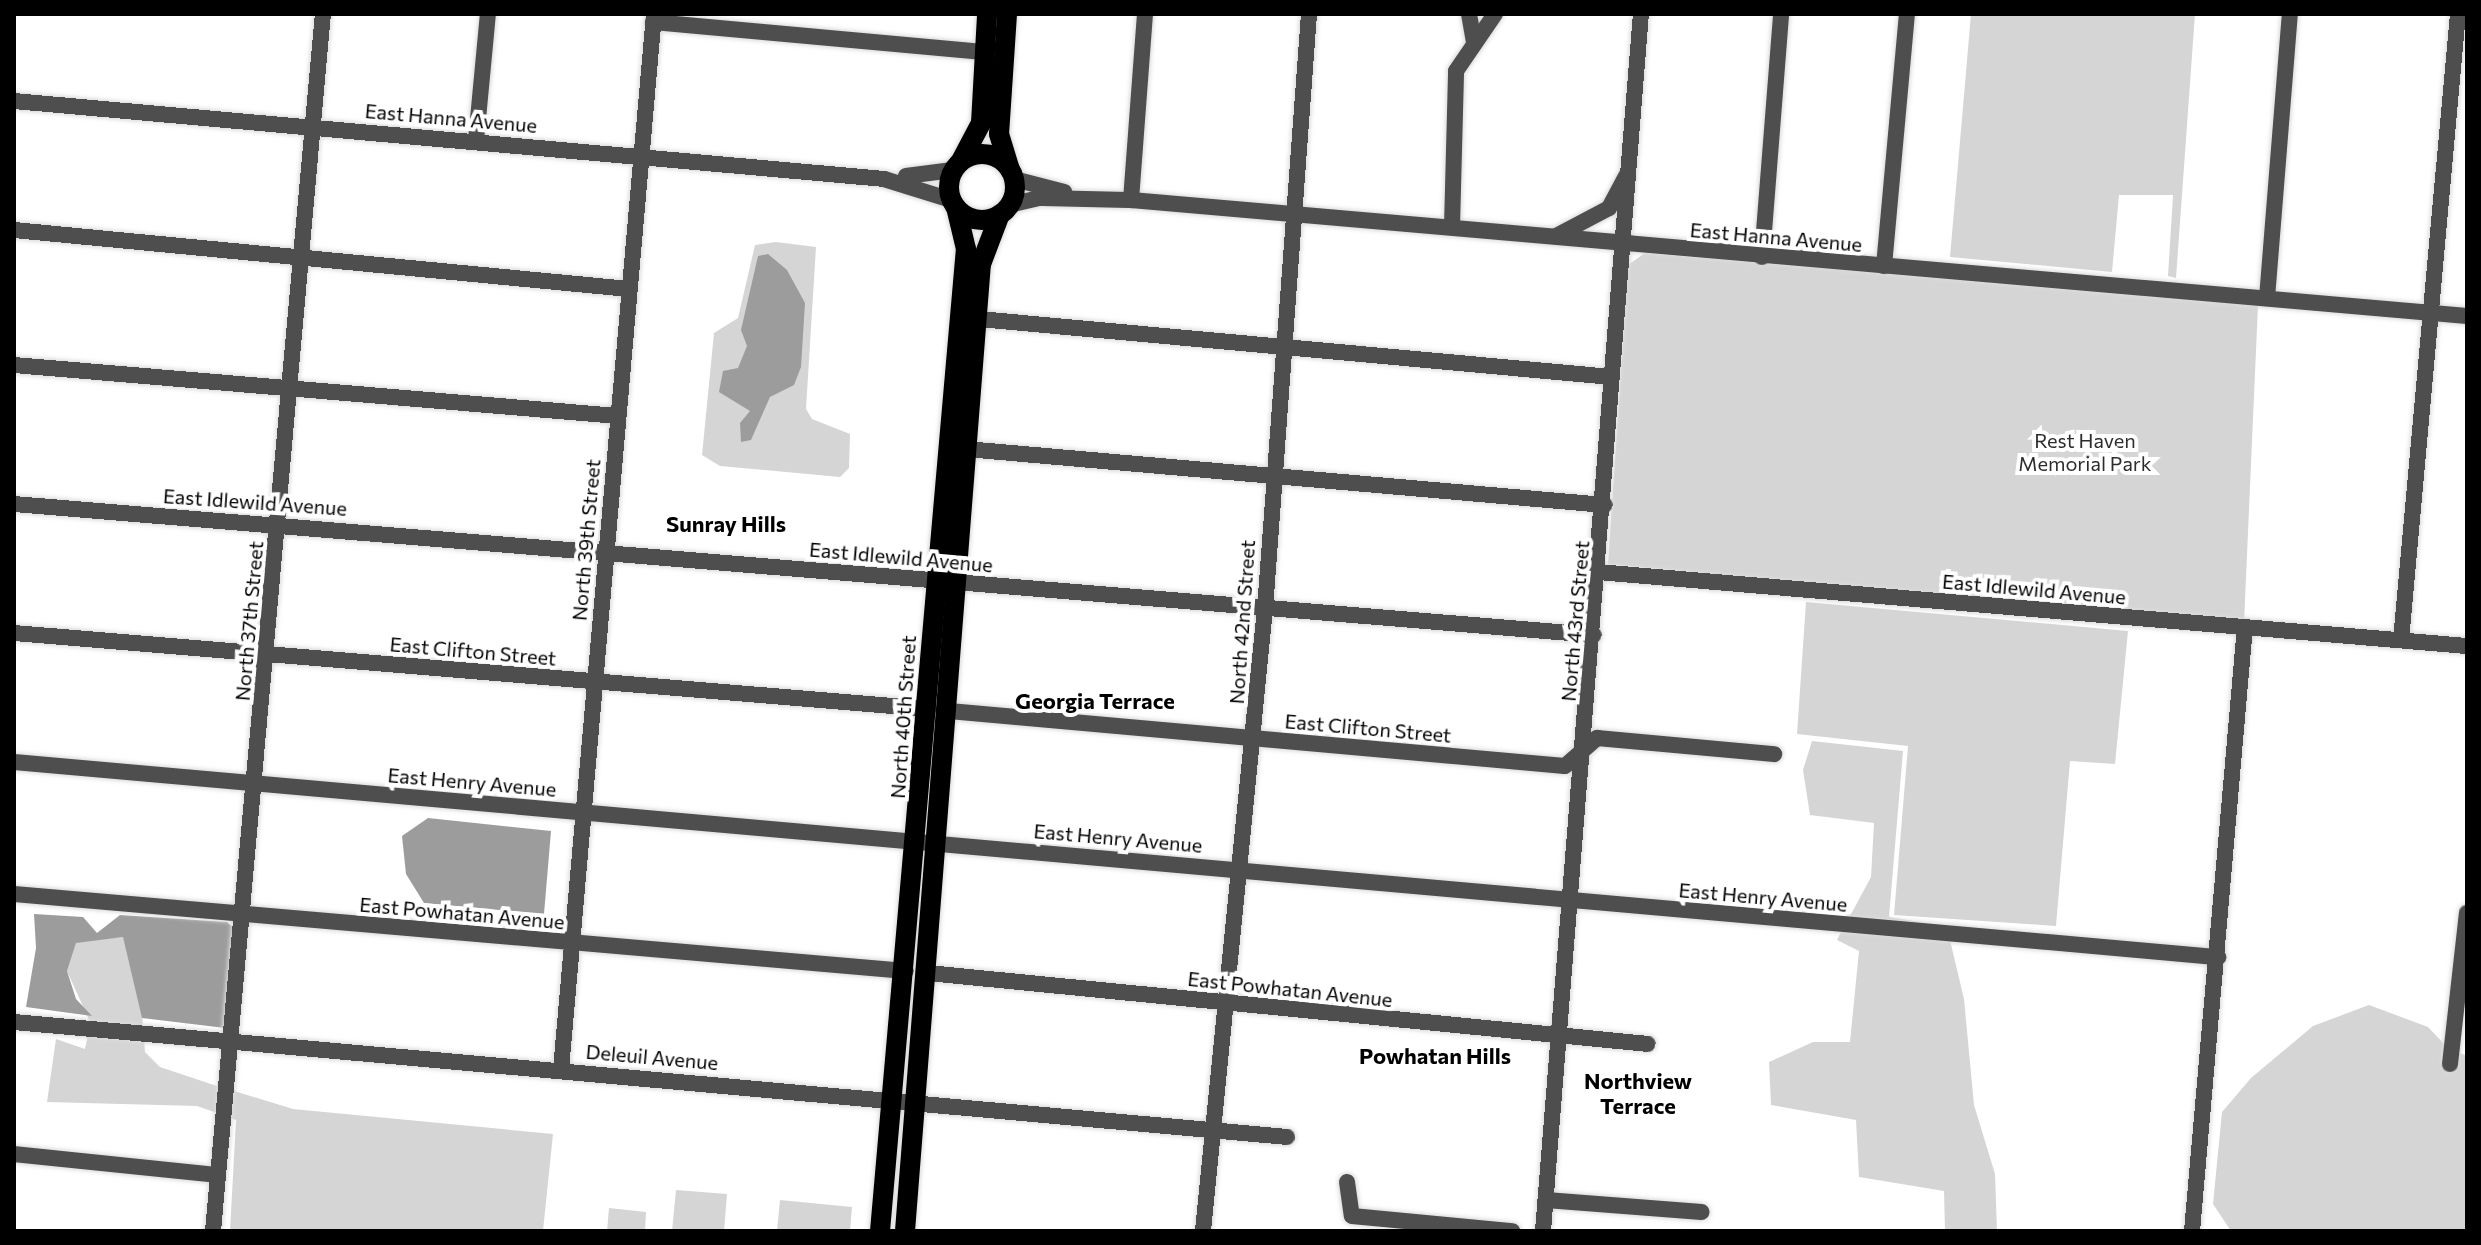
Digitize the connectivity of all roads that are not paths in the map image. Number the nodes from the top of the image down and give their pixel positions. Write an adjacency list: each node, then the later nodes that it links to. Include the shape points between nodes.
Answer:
1 (323, 14): 18 (street, North 37th Street)
2 (488, 14): 19 (street)
3 (987, 14): 16 (main road)
4 (1007, 14): 23 (main road, via 999,134)
5 (1145, 14): 26 (street)
6 (1309, 14): 29 (street, North 42nd Street)
7 (1469, 14): 15 (street)
8 (1495, 14): 15 (street)
9 (1641, 14): 21 (street, North 43rd Street)
10 (1781, 14): 35 (street)
11 (1907, 14): 36 (street)
12 (2290, 14): 38 (street)
13 (2458, 14): 39 (street)
14 (654, 18): 16 (street); 20 (street, North 39th Street)
15 (1474, 43): 30 (street, via 1456,71)
16 (984, 52): 22 (main road, via 981,123)
17 (14, 101): 18 (street, East Hanna Avenue)
18 (314, 127): 19 (street, East Hanna Avenue); 34 (street, North 37th Street)
19 (476, 140): 20 (street, East Hanna Avenue)
20 (641, 155): 24 (street, East Hanna Avenue); 37 (street, North 39th Street)
21 (1631, 163): 32 (street, via 1609,208); 33 (street, North 43rd Street)
22 (957, 166): 23 (main road, via 987,154); 24 (street, East Hanna Avenue); 27 (main road)
23 (1012, 174): 25 (street, East Hanna Avenue); 28 (main road)
24 (884, 179): 27 (street, East Hanna Avenue)
25 (1081, 196): 26 (street, East Hanna Avenue); 28 (street, East Hanna Avenue)
26 (1131, 200): 29 (street, East Hanna Avenue)
27 (953, 203): 28 (main road, via 979,220); 54 (main road, North 40th Street, via 966,249)
28 (1005, 210): 41 (main road, North 40th Street, via 983,251)
29 (1294, 215): 30 (street, East Hanna Avenue); 42 (street, North 42nd Street)
30 (1452, 227): 32 (street, East Hanna Avenue)
31 (14, 230): 34 (street)
32 (1551, 237): 33 (street, East Hanna Avenue)
33 (1625, 245): 35 (street, East Hanna Avenue); 44 (street, North 43rd Street)
34 (304, 257): 37 (street); 45 (street, North 37th Street)
35 (1762, 257): 36 (street, East Hanna Avenue)
36 (1884, 266): 38 (street, East Hanna Avenue)
37 (629, 289): 46 (street, North 39th Street)
38 (2267, 298): 39 (street, East Hanna Avenue)
39 (2430, 313): 40 (street, East Hanna Avenue); 59 (street)
40 (2467, 316)
41 (979, 319): 42 (street); 47 (main road, North 40th Street)
42 (1282, 346): 44 (street); 48 (street, North 42nd Street)
43 (14, 365): 45 (street)
44 (1611, 377): 50 (street, North 43rd Street)
45 (292, 388): 46 (street); 51 (street, North 37th Street)
46 (617, 416): 52 (street, North 39th Street)
47 (966, 449): 48 (street); 54 (main road, North 40th Street)
48 (1271, 478): 50 (street); 55 (street, North 42nd Street)
49 (14, 504): 51 (street, East Idlewild Avenue)
50 (1605, 505): 53 (street, North 43rd Street)
51 (278, 524): 52 (street, East Idlewild Avenue); 61 (street, North 37th Street)
52 (605, 549): 54 (street, East Idlewild Avenue); 62 (street, North 39th Street)
53 (1598, 572): 56 (street, East Idlewild Avenue); 58 (street, North 43rd Street)
54 (946, 582): 55 (street, East Idlewild Avenue); 63 (main road, North 40th Street); 64 (main road, North 40th Street)
55 (1265, 609): 58 (street, East Idlewild Avenue); 65 (street, North 42nd Street)
56 (2245, 627): 59 (street, East Idlewild Avenue); 79 (street)
57 (14, 633): 61 (street, East Clifton Street)
58 (1594, 635): 66 (street, North 43rd Street)
59 (2401, 640): 60 (street, East Idlewild Avenue)
60 (2467, 646)
61 (266, 654): 62 (street, East Clifton Street); 69 (street, North 37th Street)
62 (594, 681): 63 (street, East Clifton Street); 70 (street, North 39th Street)
63 (928, 709): 71 (main road, North 40th Street)
64 (949, 711): 65 (street, East Clifton Street); 72 (main road, North 40th Street)
65 (1254, 738): 66 (street, East Clifton Street, via 1565,766); 73 (street, North 42nd Street)
66 (1584, 751): 67 (street, East Clifton Street, via 1597,738); 75 (street, North 43rd Street)
67 (1774, 754)
68 (14, 762): 69 (street, East Henry Avenue)
69 (254, 783): 70 (street, East Henry Avenue); 77 (street, North 37th Street)
70 (583, 811): 71 (street, East Henry Avenue); 78 (street, North 39th Street)
71 (919, 840): 72 (street, East Henry Avenue); 80 (main road, North 40th Street)
72 (940, 842): 73 (street, East Henry Avenue); 81 (main road, North 40th Street)
73 (1240, 870): 75 (street, East Henry Avenue); 82 (street, North 42nd Street)
74 (14, 894): 77 (street, East Powhatan Avenue)
75 (1569, 899): 79 (street, East Henry Avenue); 84 (street, North 43rd Street)
76 (2467, 913): 87 (street)
77 (241, 914): 78 (street, East Powhatan Avenue); 85 (street, North 37th Street)
78 (572, 943): 80 (street, East Powhatan Avenue); 88 (street, North 39th Street)
79 (2218, 957): 106 (street)
80 (906, 971): 89 (main road, North 40th Street)
81 (928, 973): 82 (street, East Powhatan Avenue); 90 (main road, North 40th Street)
82 (1226, 1003): 84 (street, East Powhatan Avenue); 91 (street, North 42nd Street)
83 (14, 1022): 85 (street, Deleuil Avenue)
84 (1557, 1035): 86 (street, East Powhatan Avenue); 96 (street, North 43rd Street)
85 (229, 1040): 88 (street, Deleuil Avenue); 94 (street, North 37th Street)
86 (1648, 1044)
87 (2450, 1064)
88 (561, 1069): 89 (street, Deleuil Avenue)
89 (894, 1099): 90 (street, Deleuil Avenue); 101 (main road, North 40th Street)
90 (917, 1102): 91 (street, Deleuil Avenue); 102 (main road, North 40th Street)
91 (1213, 1130): 92 (street, Deleuil Avenue); 103 (street, North 42nd Street)
92 (1287, 1137)
93 (14, 1154): 94 (street)
94 (218, 1175): 100 (street, North 37th Street)
95 (1347, 1182): 98 (street, via 1347,1212)
96 (1546, 1200): 97 (street); 105 (street, North 43rd Street)
97 (1702, 1212)
98 (1360, 1224): 99 (street)
99 (1453, 1228): 104 (street)
100 (213, 1231)
101 (880, 1231)
102 (905, 1231)
103 (1203, 1231)
104 (1512, 1231)
105 (1543, 1231)
106 (2192, 1231)

